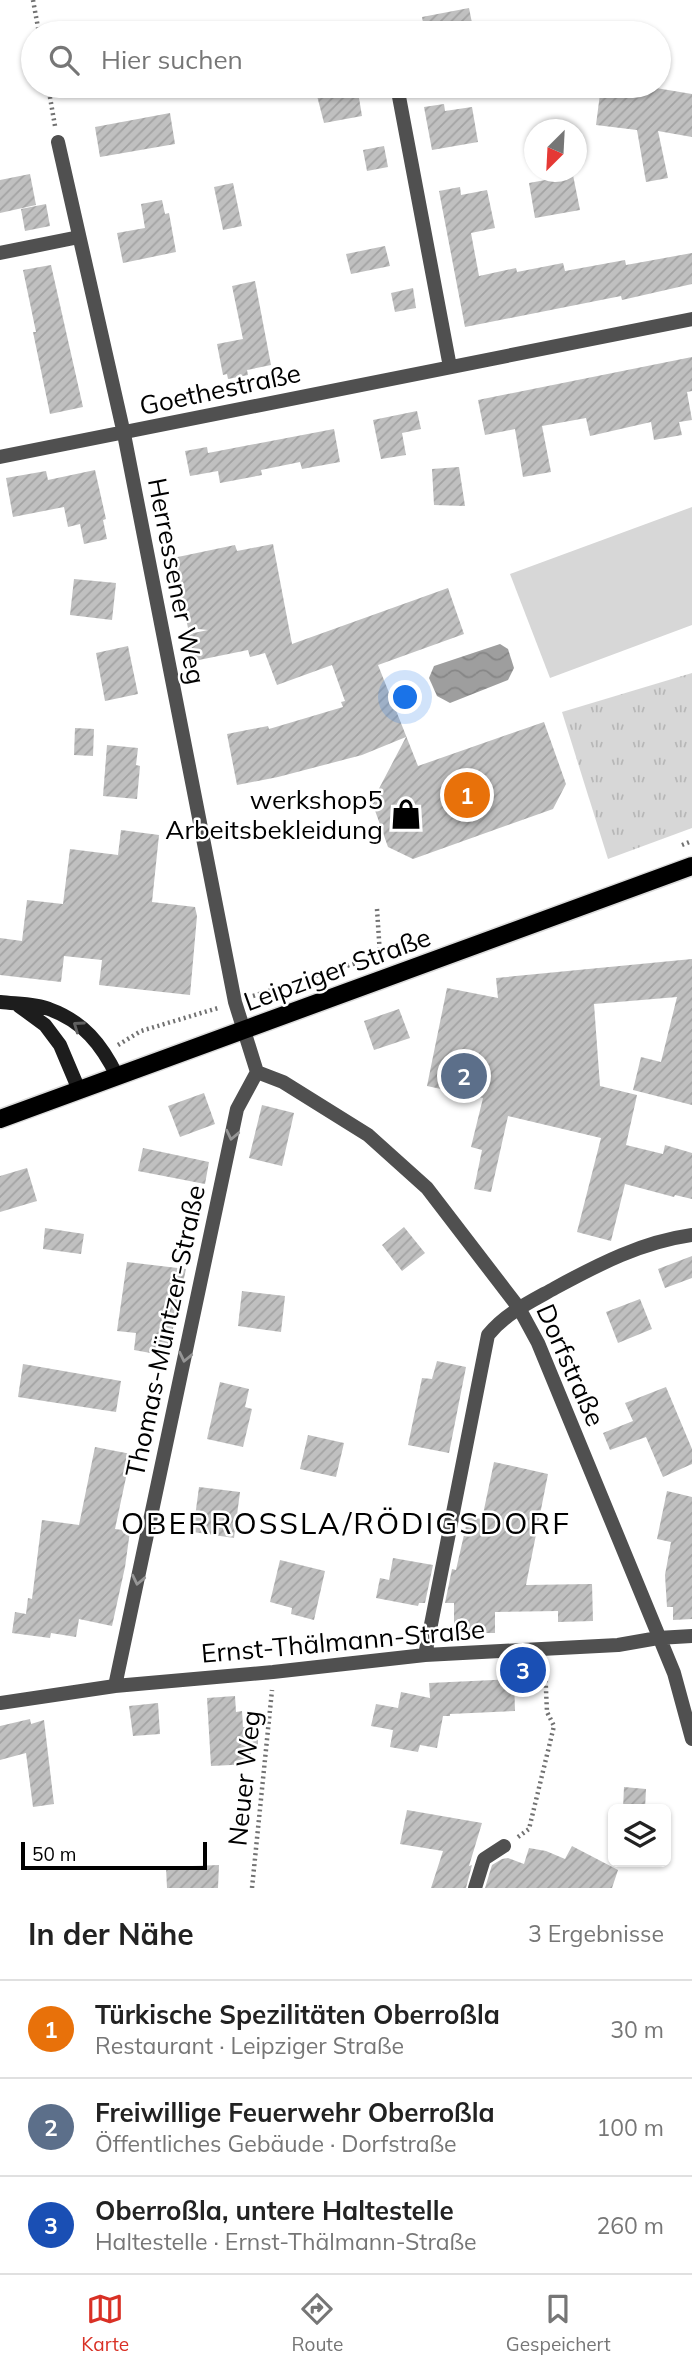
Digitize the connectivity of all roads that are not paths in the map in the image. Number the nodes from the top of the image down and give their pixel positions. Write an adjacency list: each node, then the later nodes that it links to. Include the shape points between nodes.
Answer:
1 (399, 98): 6 (street)
2 (58, 142): 3 (street, Herressener Weg)
3 (79, 237): 4 (street); 7 (street, Herressener Weg)
4 (0, 253)
5 (692, 319): 6 (street, Goethestraße)
6 (450, 367): 7 (street, Goethestraße)
7 (124, 434): 8 (street, Goethestraße); 12 (street, Herressener Weg)
8 (0, 457)
9 (692, 866): 12 (main road, Leipziger Straße)
10 (0, 1002): 11 (street)
11 (18, 1005): 14 (street, one-way to 11, via 105,1052 78,1024 48,1008); 15 (street, via 45,1025 60,1045)
12 (243, 1031): 13 (street); 14 (main road, Leipziger Straße)
13 (257, 1072): 18 (street, Dorfstraße, via 283,1082 368,1135 427,1188); 22 (street, Thomas-Müntzer-Straße, one-way to 22, via 237,1110)
14 (117, 1076): 15 (main road, Leipziger Straße)
15 (79, 1090): 16 (main road, Leipziger Straße)
16 (0, 1119)
17 (692, 1235): 18 (street, via 668,1238 608,1259)
18 (519, 1308): 20 (street, Dorfstraße, via 538,1343); 21 (street, via 488,1335)
19 (692, 1636): 20 (street, Ernst-Thälmann-Straße)
20 (658, 1638): 21 (street, Ernst-Thälmann-Straße, via 618,1645); 24 (street, Dorfstraße, via 674,1673)
21 (425, 1655): 22 (street, Ernst-Thälmann-Straße)
22 (115, 1686): 23 (street, Ernst-Thälmann-Straße)
23 (0, 1703)
24 (692, 1739)
25 (504, 1846): 26 (street, via 484,1859)
26 (475, 1888)

